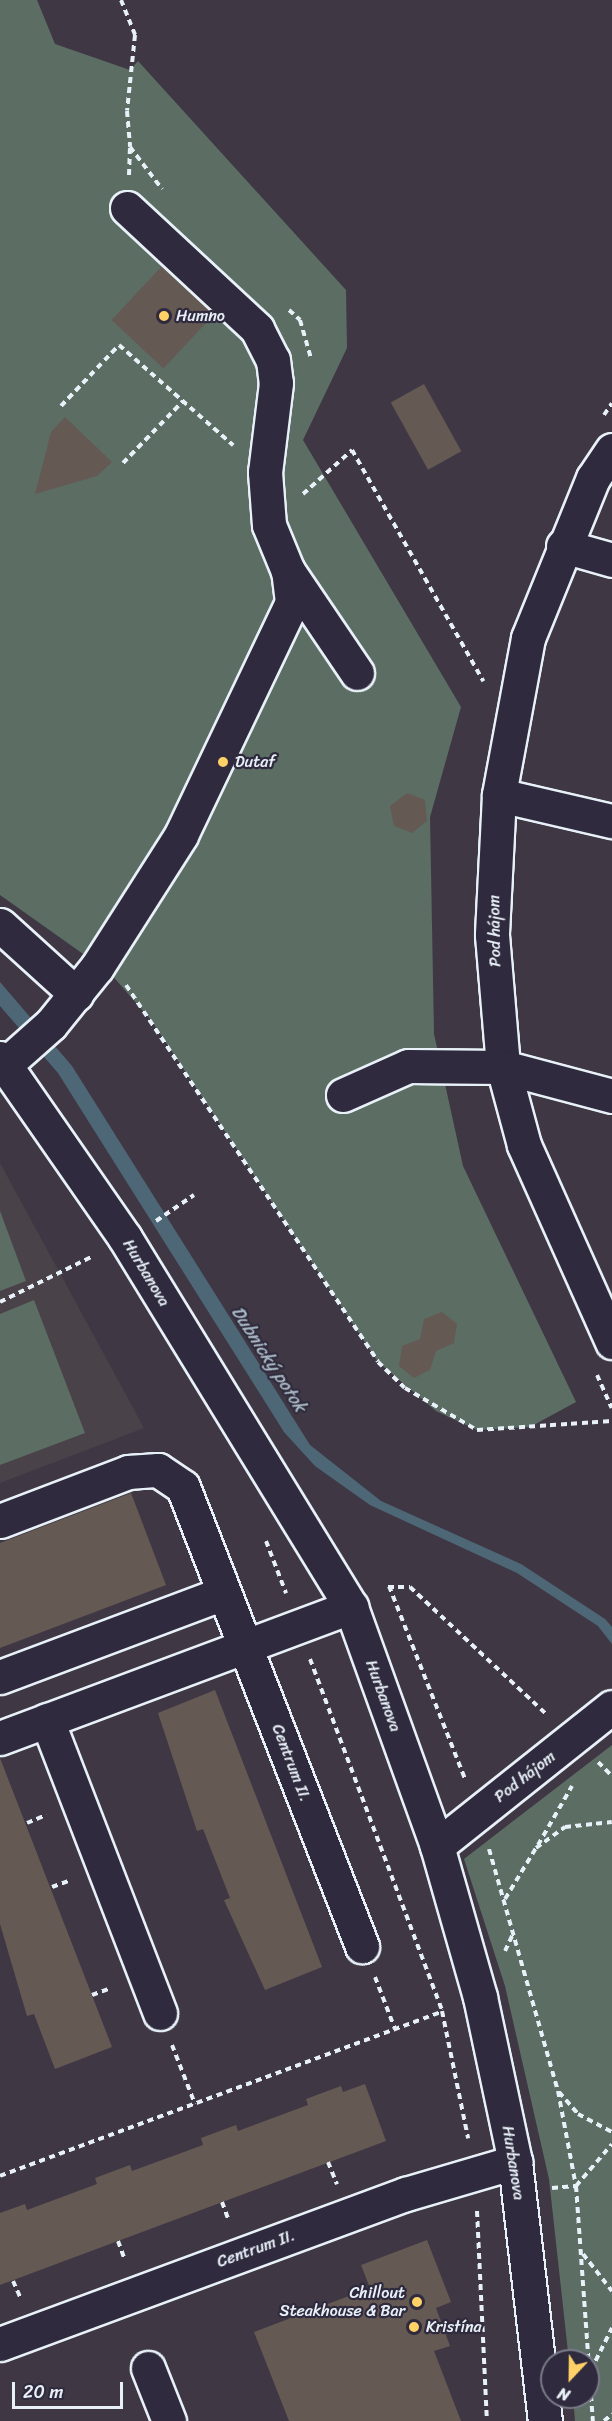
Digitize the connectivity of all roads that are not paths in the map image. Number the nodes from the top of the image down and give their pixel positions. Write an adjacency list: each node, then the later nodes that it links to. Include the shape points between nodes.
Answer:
1 (127, 208): 5 (street, via 257,329 273,360 276,383 265,472 269,525)
2 (612, 450): 3 (street, Pod hájom)
3 (563, 546): 4 (street); 7 (street, Pod hájom, via 528,638)
4 (612, 560)
5 (288, 571): 6 (street); 10 (street, via 292,602 181,835)
6 (357, 673)
7 (499, 795): 8 (street); 12 (street, Pod hájom, via 492,935)
8 (612, 822)
9 (0, 925): 10 (street)
10 (76, 994): 11 (street, via 51,1024)
11 (10, 1056): 19 (street, Hurbanova)
12 (503, 1067): 13 (street, via 408,1066); 14 (street); 15 (street, Pod hájom, via 524,1145)
13 (343, 1095)
14 (612, 1096)
15 (604, 1310): 16 (street, Pod hájom)
16 (612, 1342)
17 (0, 1521): 18 (street, Centrum II., via 128,1472 159,1470 183,1486)
18 (224, 1593): 20 (street, Centrum II.); 21 (street)
19 (351, 1607): 20 (street); 25 (street, Hurbanova)
20 (245, 1647): 23 (street); 26 (street, Centrum II.)
21 (0, 1677)
22 (612, 1707): 25 (street, Pod hájom, via 583,1747 478,1814)
23 (47, 1720): 24 (street); 27 (street)
24 (0, 1738)
25 (437, 1846): 28 (street, Hurbanova, via 480,1997)
26 (362, 1946)
27 (160, 2013)
28 (517, 2177): 29 (street, Centrum II., via 406,2194); 32 (street, Hurbanova)
29 (0, 2344)
30 (148, 2368): 31 (street)
31 (168, 2421)
32 (545, 2421)

